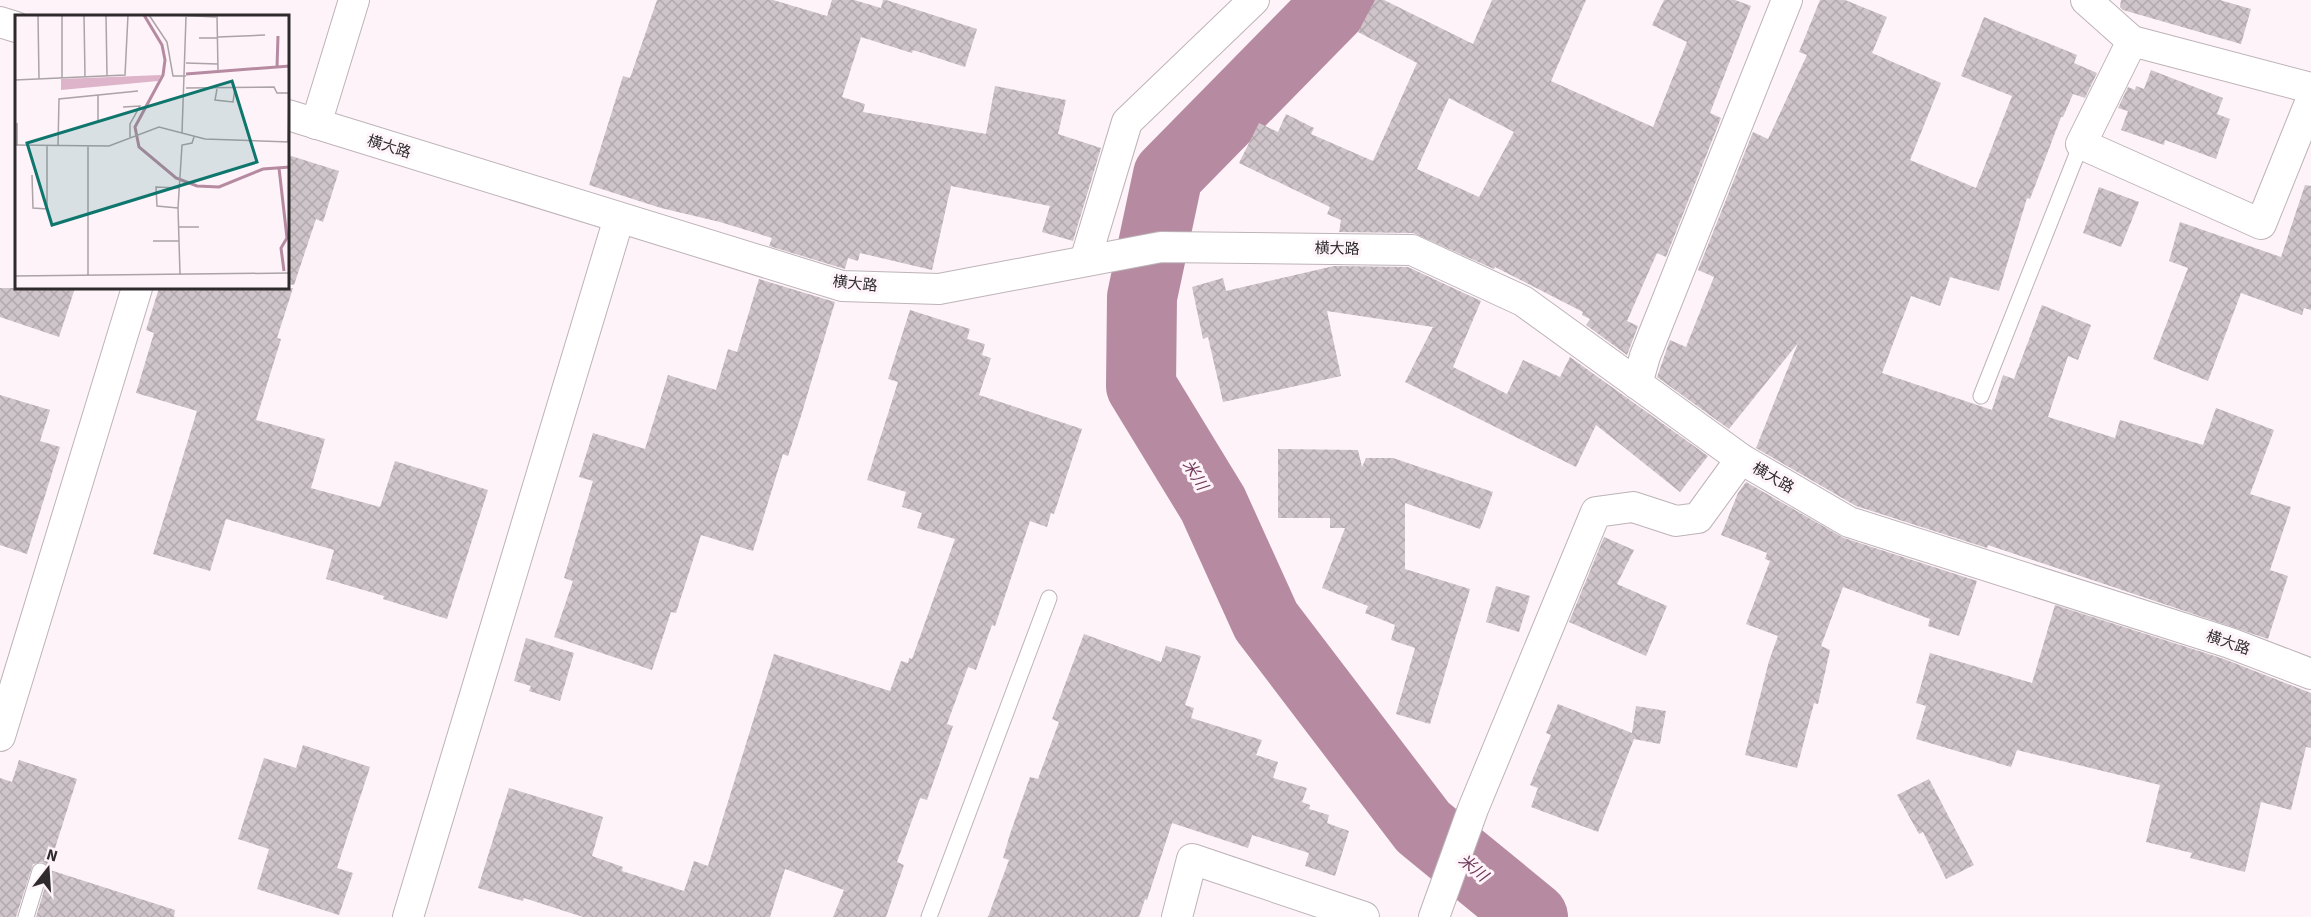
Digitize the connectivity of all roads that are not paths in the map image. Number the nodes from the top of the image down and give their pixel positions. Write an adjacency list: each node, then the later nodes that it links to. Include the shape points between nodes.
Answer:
1 (354, 0): 10 (street)
2 (1254, 0): 13 (street, via 1127,122)
3 (1787, 0): 15 (street)
4 (2086, 0): 7 (street)
5 (0, 22): 6 (street)
6 (15, 27)
7 (2132, 41): 8 (street); 11 (street)
8 (2311, 88)
9 (2311, 100): 11 (street, via 2261,224)
10 (302, 119): 12 (street, 横大路)
11 (2081, 144): 16 (lane)
12 (619, 218): 13 (street, 横大路, via 842,285 939,288); 24 (street)
13 (1093, 260): 15 (street, 横大路, via 1161,247 1412,250 1523,301)
14 (136, 290): 20 (street)
15 (1637, 384): 17 (street, 横大路)
16 (1981, 396)
17 (1741, 459): 19 (street, 横大路, via 1849,522 2230,643); 22 (street, via 1698,518 1676,521 1633,507 1596,512 1473,809)
18 (1049, 598): 25 (lane)
19 (2311, 674)
20 (0, 736)
21 (40, 871): 23 (lane)
22 (1438, 906)
23 (27, 917)
24 (408, 917)
25 (929, 917)
26 (1177, 917): 27 (street, via 1192,858)
27 (1364, 917)

